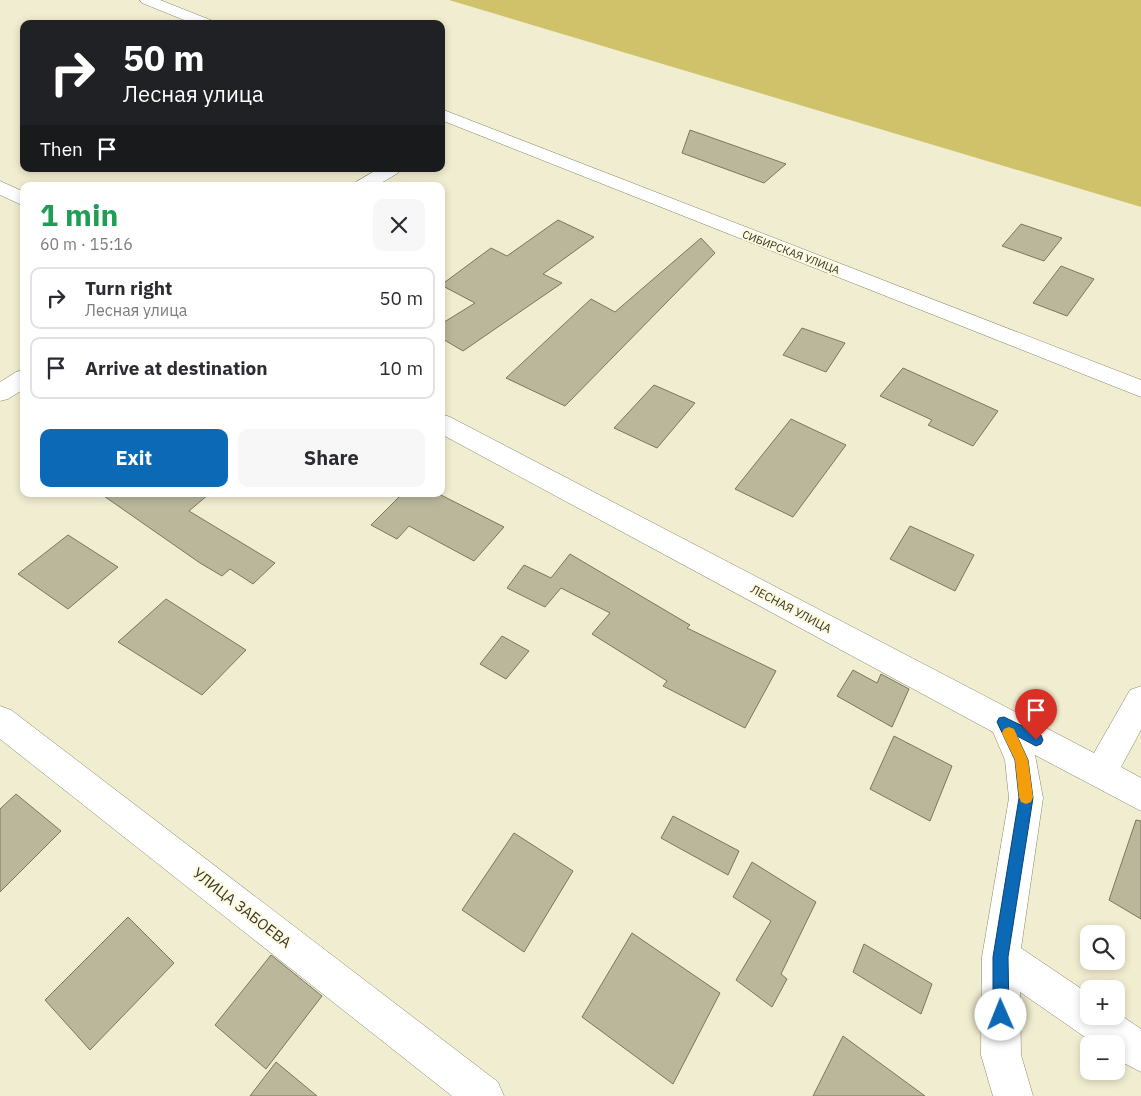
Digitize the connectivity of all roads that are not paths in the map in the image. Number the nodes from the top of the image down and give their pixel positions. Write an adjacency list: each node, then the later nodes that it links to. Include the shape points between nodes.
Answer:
1 (147, 0): 2 (street)
2 (198, 20)
3 (445, 118): 9 (street, СИБИРСКАЯ УЛИЦА, via 457,128)
4 (386, 172): 5 (street)
5 (370, 182)
6 (0, 187): 7 (street)
7 (20, 198)
8 (20, 380): 10 (street)
9 (1141, 389)
10 (0, 393)
11 (445, 425): 14 (street, ЛЕСНАЯ УЛИЦА)
12 (1141, 700): 15 (street)
13 (0, 720): 19 (street, УЛИЦА ЗАБОЕВА)
14 (1004, 722): 15 (street, ЛЕСНАЯ УЛИЦА); 17 (street, via 1021,760 1026,798)
15 (1100, 774): 16 (street, ЛЕСНАЯ УЛИЦА)
16 (1141, 795)
17 (1001, 957): 18 (street); 20 (street, via 1001,1054)
18 (1141, 1052)
19 (484, 1096)
20 (1013, 1096)

